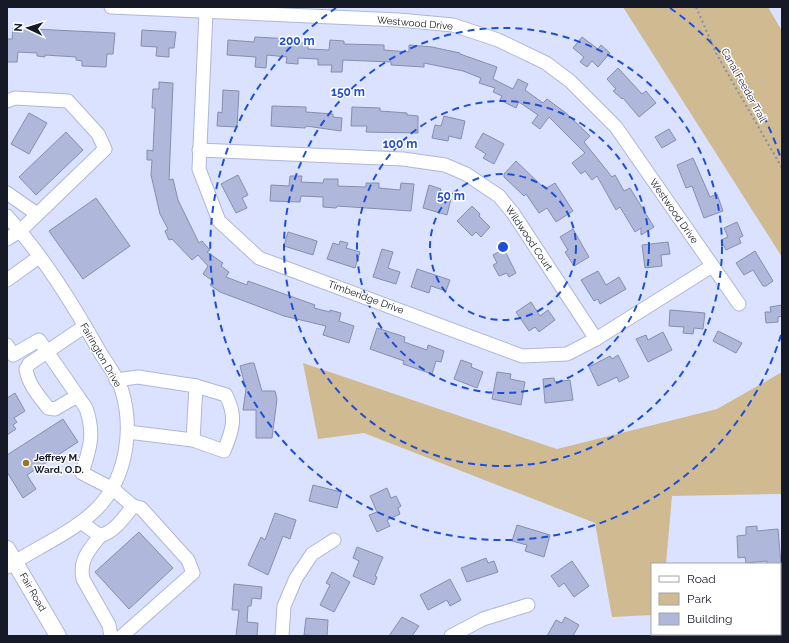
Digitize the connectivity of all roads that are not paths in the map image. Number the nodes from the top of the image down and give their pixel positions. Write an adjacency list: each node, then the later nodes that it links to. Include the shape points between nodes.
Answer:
1 (111, 7): 2 (street, Westwood Drive)
2 (206, 12): 4 (street, Timberidge Drive); 11 (street, Westwood Drive, via 399,20 453,25 498,40 546,63 570,81 616,127)
3 (7, 101): 6 (street, via 15,98 68,101 98,134 105,149)
4 (199, 150): 15 (street, Wildwood Court, via 403,159 445,165 466,174 499,196 513,213); 15 (street, Timberidge Drive, via 199,169 218,222 259,258 522,356 567,354)
5 (7, 193): 6 (street)
6 (37, 214): 8 (street)
7 (7, 216): 8 (street, Fairington Drive)
8 (20, 231): 9 (street); 10 (street, Fairington Drive)
9 (7, 239)
10 (39, 258): 12 (street); 14 (street, Fairington Drive)
11 (712, 266): 13 (street, Westwood Drive); 15 (street, Timberidge Drive)
12 (7, 280)
13 (739, 304)
14 (85, 326): 17 (street); 18 (street, Fairington Drive)
15 (596, 339)
16 (7, 345): 17 (street, via 13,355 39,340)
17 (47, 352): 20 (street); 20 (street, via 26,369 34,389 48,408 55,409)
18 (116, 380): 19 (street, via 138,377); 21 (street, Fairington Drive, via 122,390)
19 (196, 386): 22 (street); 22 (street, via 226,395 233,409 233,430 224,451)
20 (76, 396): 23 (street, via 86,408 92,425 90,449 82,473)
21 (128, 432): 22 (street); 23 (street, Fairington Drive, via 120,473)
22 (193, 440)
23 (113, 489): 24 (street); 25 (street, Fairington Drive, via 101,505)
24 (133, 506): 26 (street, via 109,533); 32 (street, via 141,508 147,514 188,560 193,573)
25 (82, 522): 26 (street); 28 (street, Fairington Drive)
26 (100, 536): 31 (street, via 83,559 82,572 83,579 109,625)
27 (334, 540): 33 (street, via 312,554 296,578 284,606)
28 (10, 559): 30 (main road, Fair Road)
29 (528, 605): 34 (street, via 482,619)
30 (58, 636)
31 (110, 636)
32 (122, 636)
33 (282, 636)
34 (451, 636)

